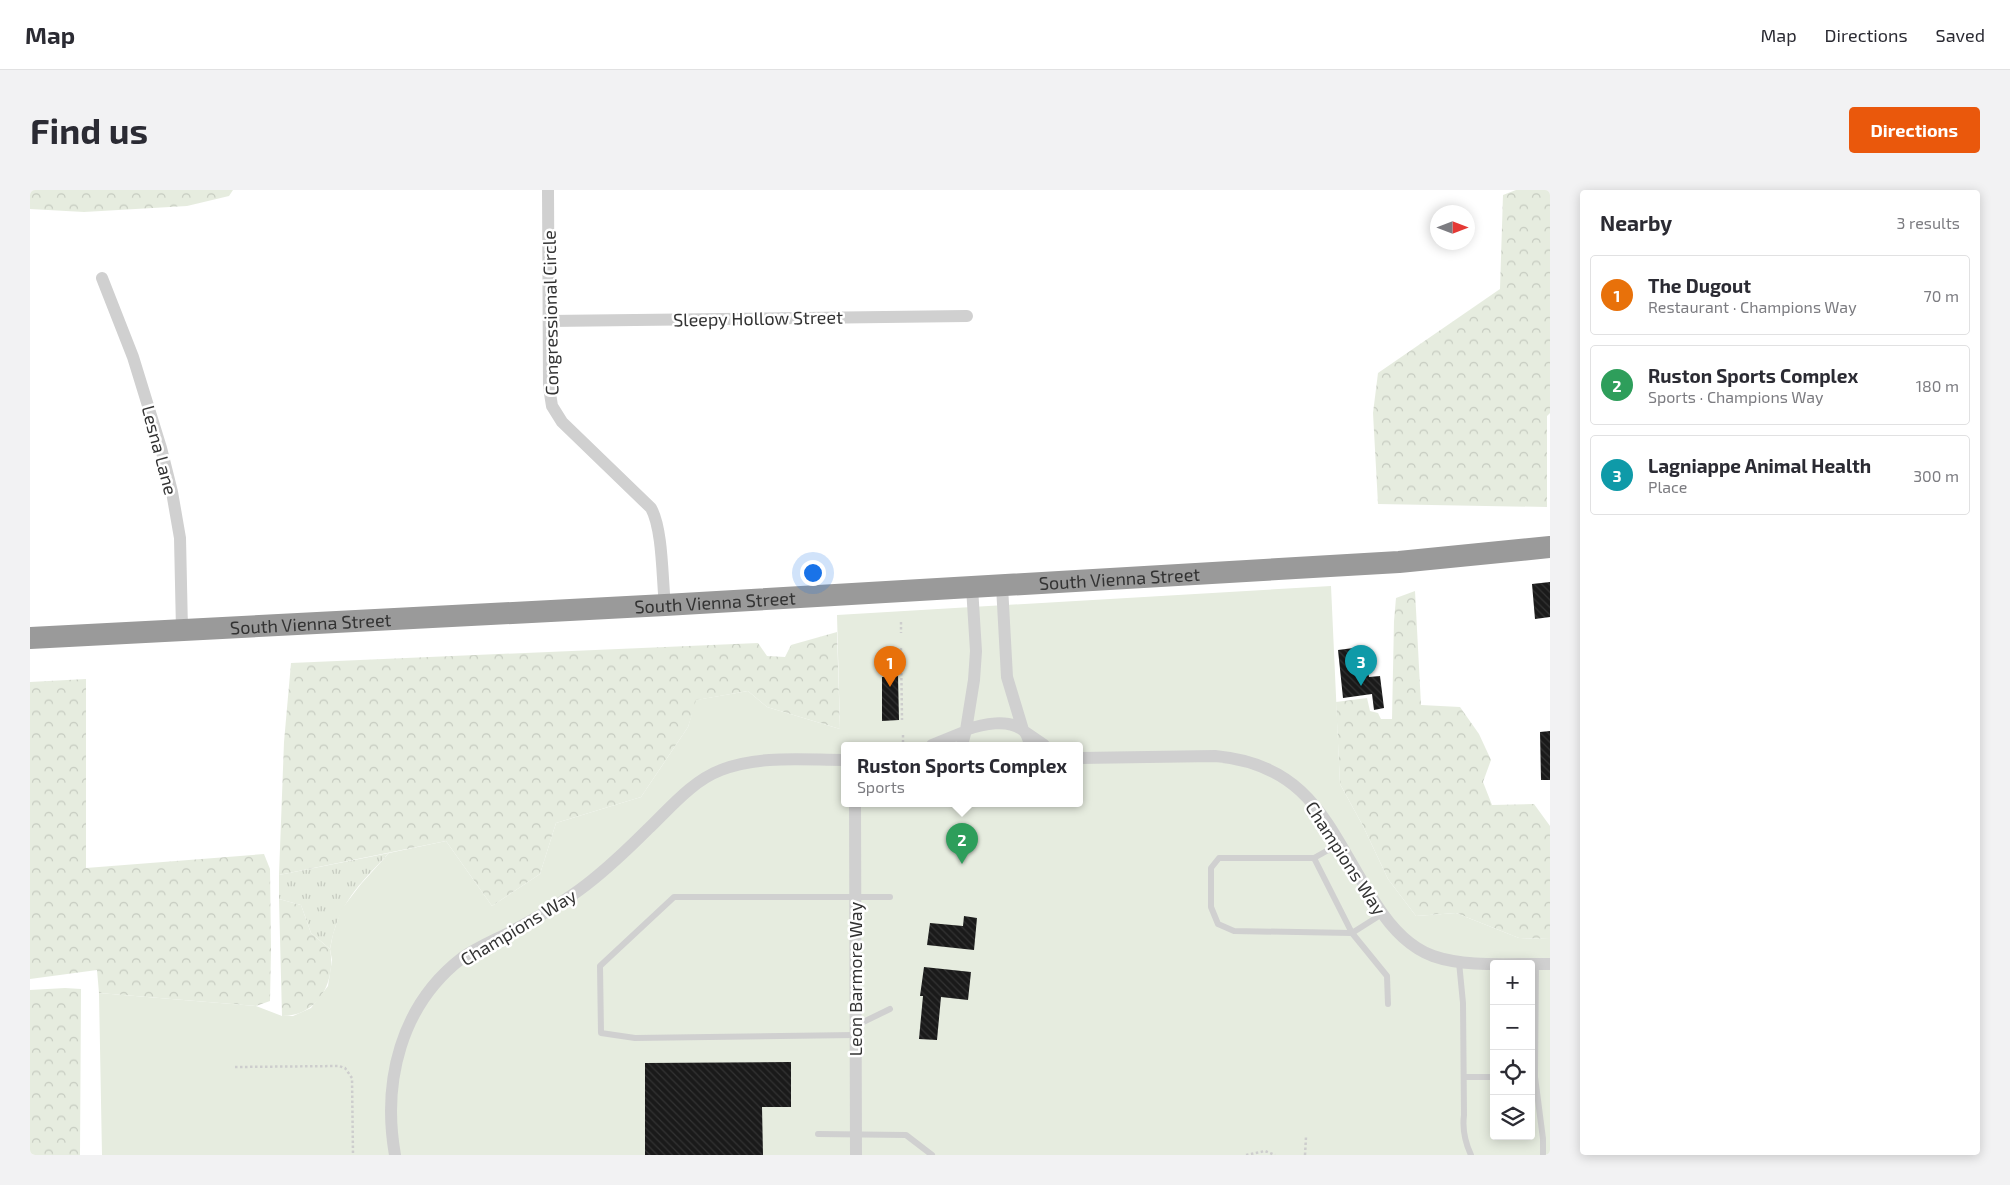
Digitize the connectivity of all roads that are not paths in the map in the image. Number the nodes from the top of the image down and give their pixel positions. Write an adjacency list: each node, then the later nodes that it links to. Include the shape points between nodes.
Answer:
1 (548, 190): 4 (street, Congressional Circle)
2 (102, 278): 9 (street, Lesna Lane, via 133,357 172,492 180,538)
3 (967, 316): 4 (street, Sleepy Hollow Street)
4 (549, 321): 8 (street, Congressional Circle, via 552,406 562,422 651,508 658,538)
5 (1550, 547): 6 (highway, South Vienna Street, via 1399,562)
6 (1002, 586): 7 (highway, South Vienna Street); 11 (street, via 1008,677)
7 (972, 587): 8 (highway, South Vienna Street); 12 (street, via 976,651)
8 (664, 605): 9 (highway, South Vienna Street)
9 (182, 630): 10 (highway, South Vienna Street)
10 (30, 638)
11 (1024, 731): 12 (street, via 994,723 980,725); 14 (street); 15 (street)
12 (964, 736): 13 (street)
13 (943, 742)
14 (1029, 742)
15 (1040, 742)
16 (1083, 758): 19 (street, Champions Way, via 1215,756 1251,763 1298,787 1324,818)
17 (841, 760): 37 (street, Champions Way, via 742,762 718,771 686,792 586,885 549,912 462,958 428,990 403,1034 393,1076)
18 (855, 807): 21 (street, Leon Barmore Way)
19 (1340, 844): 20 (lane); 23 (street, Champions Way)
20 (1314, 858): 24 (lane); 24 (lane, via 1219,858 1212,868 1211,907 1218,924 1234,931)
21 (855, 898): 22 (lane); 30 (street, Leon Barmore Way); 30 (lane, via 674,897 600,966 600,975 601,1033 635,1038)
22 (890, 898)
23 (1382, 914): 24 (lane); 25 (street, Champions Way, via 1412,946)
24 (1352, 933): 28 (lane, via 1387,976)
25 (1459, 962): 26 (street, Champions Way); 33 (lane)
26 (1536, 963): 27 (street, Champions Way); 31 (lane)
27 (1550, 964)
28 (1388, 1004)
29 (890, 1009): 30 (lane)
30 (855, 1030): 36 (street, Leon Barmore Way)
31 (1534, 1050)
32 (1490, 1077): 33 (lane)
33 (1464, 1078): 42 (lane, via 1462,1125)
34 (1535, 1090): 43 (lane)
35 (818, 1134): 36 (lane)
36 (856, 1134): 40 (street, Leon Barmore Way); 41 (lane, via 906,1135)
37 (392, 1136): 38 (street, Champions Way); 39 (street, Champions Way)
38 (388, 1155)
39 (395, 1155)
40 (856, 1155)
41 (932, 1155)
42 (1471, 1155)
43 (1543, 1155)

